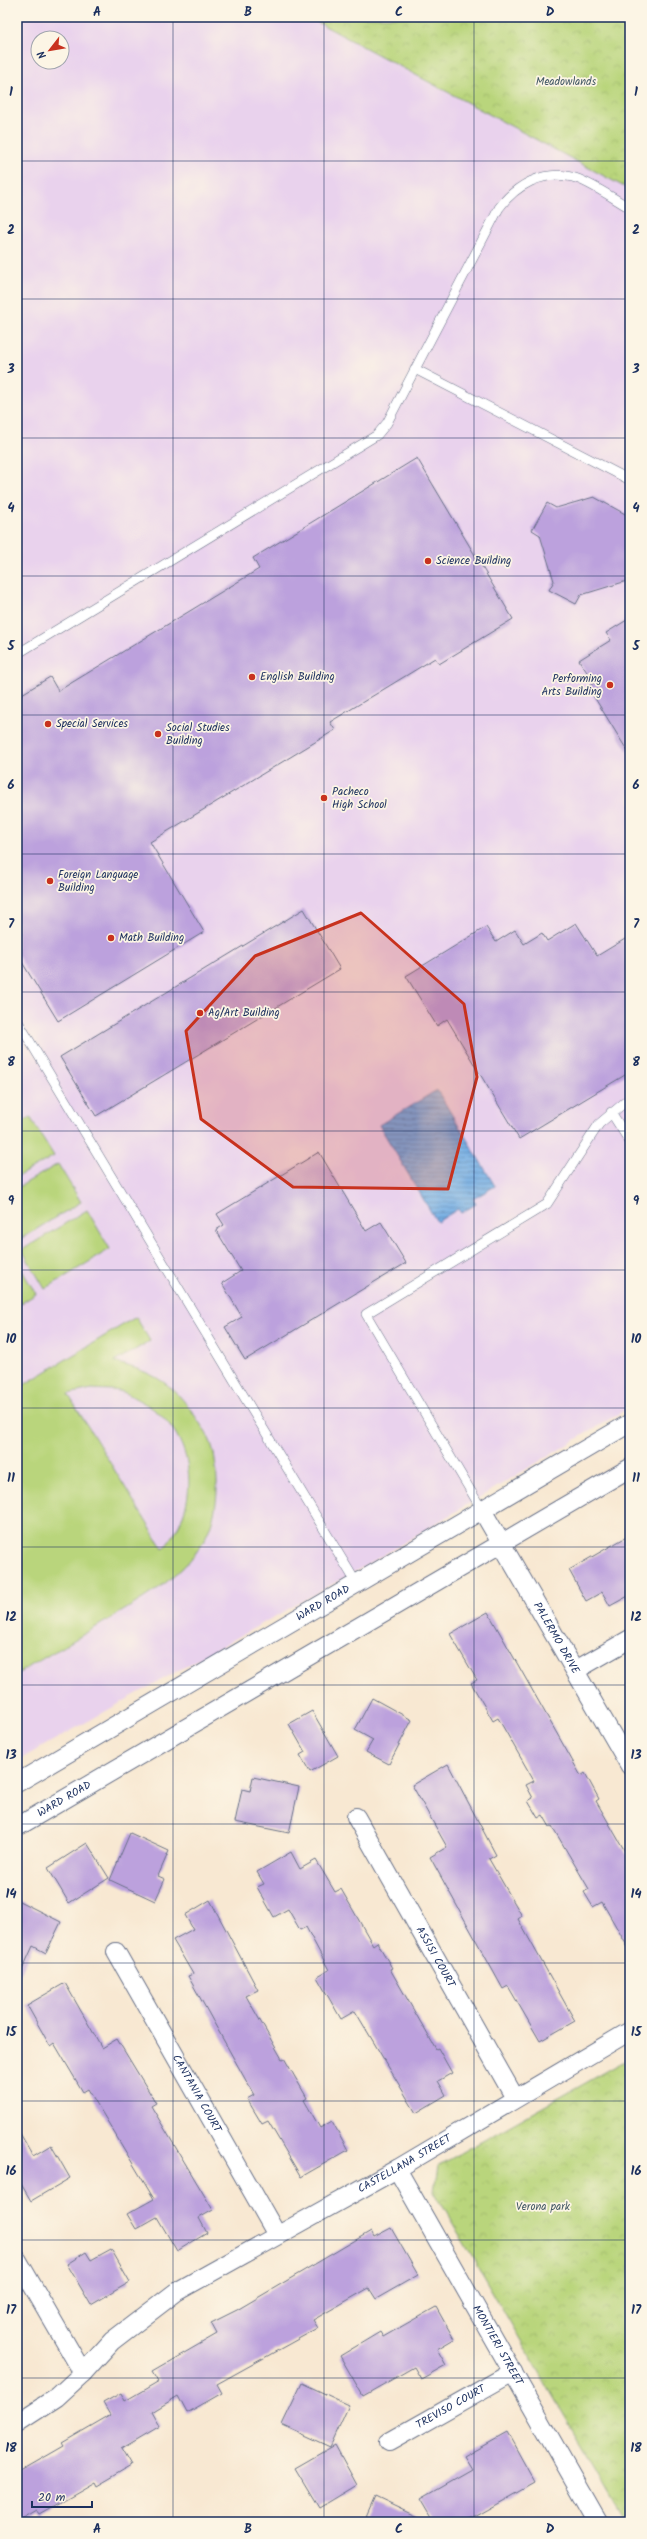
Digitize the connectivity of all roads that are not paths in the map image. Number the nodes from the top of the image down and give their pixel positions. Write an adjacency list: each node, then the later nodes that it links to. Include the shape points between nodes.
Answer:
1 (630, 208): 2 (lane, via 573,177 557,175 535,180 510,194 500,208)
2 (415, 369): 3 (lane); 4 (lane, via 387,423 363,445)
3 (630, 480)
4 (17, 654)
5 (17, 1020): 13 (lane)
6 (630, 1098): 7 (lane)
7 (611, 1112): 8 (lane); 11 (lane, via 599,1124 548,1204 366,1314)
8 (630, 1142)
9 (630, 1423): 11 (street, WARD ROAD)
10 (630, 1468): 12 (street, WARD ROAD)
11 (482, 1510): 12 (street, PALERMO DRIVE); 13 (street, WARD ROAD)
12 (502, 1543): 15 (street, PALERMO DRIVE); 19 (street, WARD ROAD)
13 (357, 1584): 17 (street, WARD ROAD)
14 (630, 1639): 15 (street)
15 (576, 1670): 16 (street, PALERMO DRIVE)
16 (630, 1766)
17 (17, 1783)
18 (356, 1817): 22 (street, ASSISI COURT)
19 (17, 1827)
20 (116, 1952): 24 (street, CANTANIA COURT)
21 (630, 2031): 22 (street, CASTELLANA STREET)
22 (515, 2098): 23 (street, CASTELLANA STREET)
23 (397, 2169): 24 (street, CASTELLANA STREET); 26 (street, MONTIERI STREET)
24 (277, 2235): 27 (street, CASTELLANA STREET, via 176,2292 112,2341)
25 (17, 2259): 27 (street)
26 (513, 2372): 29 (street, TREVISO COURT); 30 (street, MONTIERI STREET)
27 (83, 2373): 28 (street, CASTELLANA STREET, via 57,2397)
28 (17, 2424)
29 (389, 2442)
30 (598, 2522)

